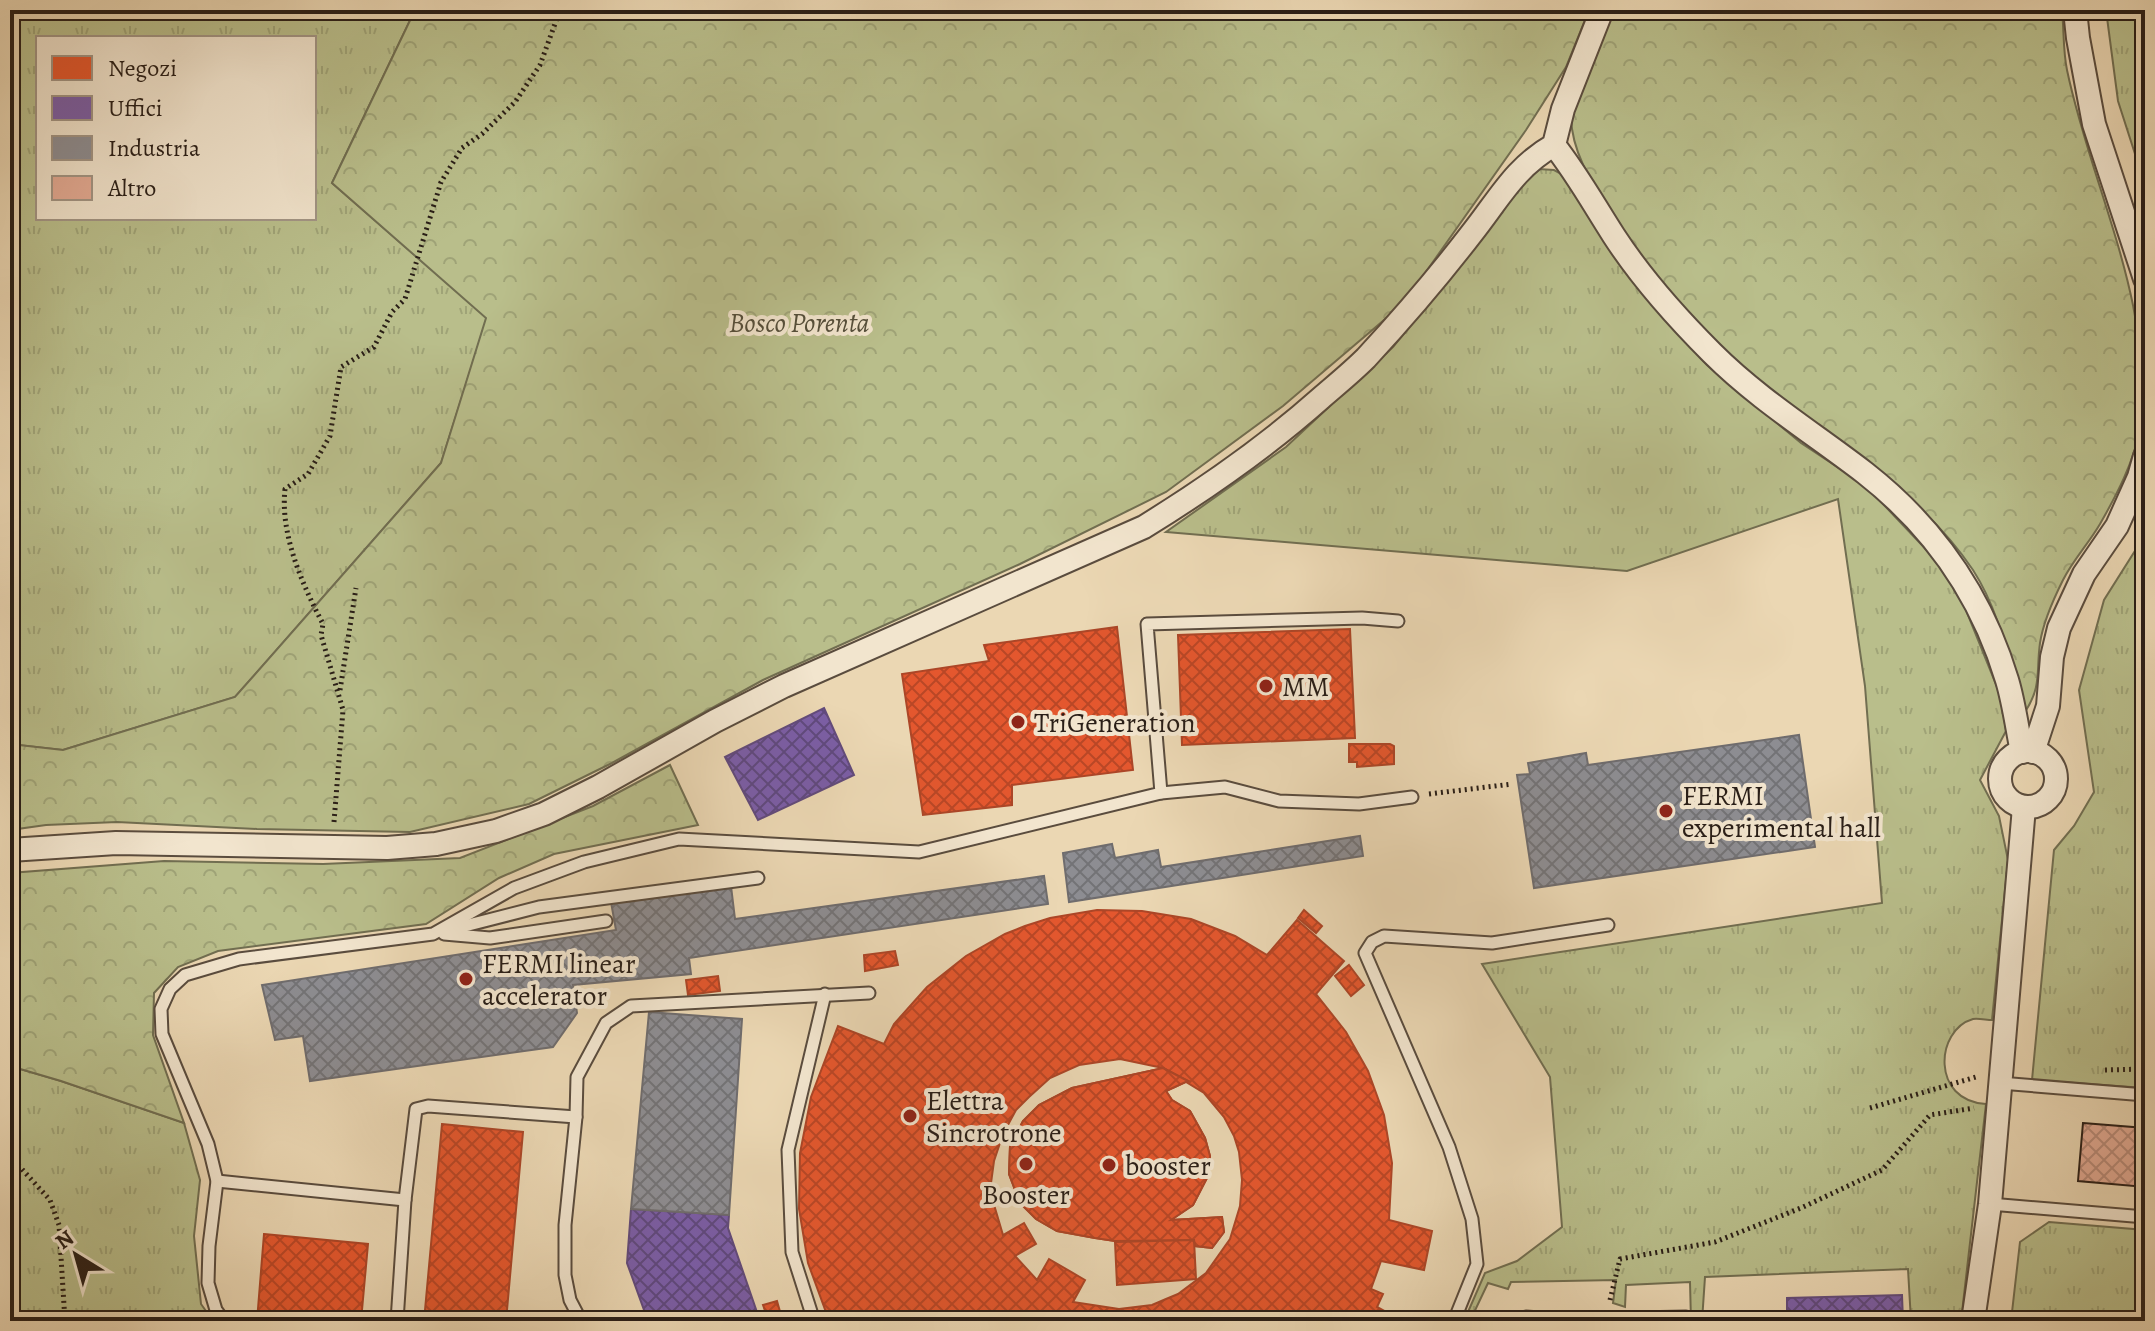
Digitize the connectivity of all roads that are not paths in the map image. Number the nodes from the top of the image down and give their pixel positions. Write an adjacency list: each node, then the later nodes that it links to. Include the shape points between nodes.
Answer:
1 (1602, 10): 3 (street)
2 (2075, 10): 4 (street, via 2094,124)
3 (1554, 145): 7 (street, via 1614,237 1675,316 1778,412 1865,473 1937,542 1989,629); 11 (street, via 1516,174 1363,360 1298,418 1192,498 1144,527 784,686 544,814 436,844 387,848 116,843)
4 (2145, 279)
5 (2145, 456): 7 (street, via 2117,526 2084,574 2059,628 2048,706)
6 (1398, 621): 8 (lane, via 1147,624)
7 (2027, 752): 10 (street, via 2004,765 2000,775 2005,796); 10 (street, via 2051,763 2056,784 2045,802)
8 (1161, 793): 9 (lane, via 1225,787 1279,801 1359,804); 15 (lane, via 919,852 679,839 570,867 514,888)
9 (1412, 797)
10 (2024, 807): 18 (street)
11 (10, 850)
12 (758, 878): 15 (lane, via 539,907)
13 (606, 921): 15 (lane, via 490,938)
14 (1608, 925): 31 (lane, via 1492,943 1384,936 1365,953 1464,1185 1477,1264)
15 (433, 934): 21 (lane, via 239,959 185,975 170,989 161,1009 162,1034 208,1144)
16 (869, 993): 17 (lane)
17 (825, 994): 20 (lane, via 631,1006 606,1023 577,1077); 30 (lane, via 788,1150 792,1252)
18 (2000, 1086): 19 (lane); 23 (street)
19 (2145, 1095)
20 (576, 1117): 22 (lane, via 416,1109); 29 (lane, via 565,1275)
21 (217, 1181): 22 (lane); 27 (lane, via 208,1283)
22 (405, 1200): 28 (lane)
23 (1990, 1204): 24 (lane); 33 (street)
24 (2145, 1217)
25 (1686, 1317): 26 (lane)
26 (1583, 1320): 32 (lane)
27 (224, 1321)
28 (397, 1321)
29 (581, 1321)
30 (814, 1321)
31 (1454, 1321)
32 (1516, 1321)
33 (1973, 1321)

